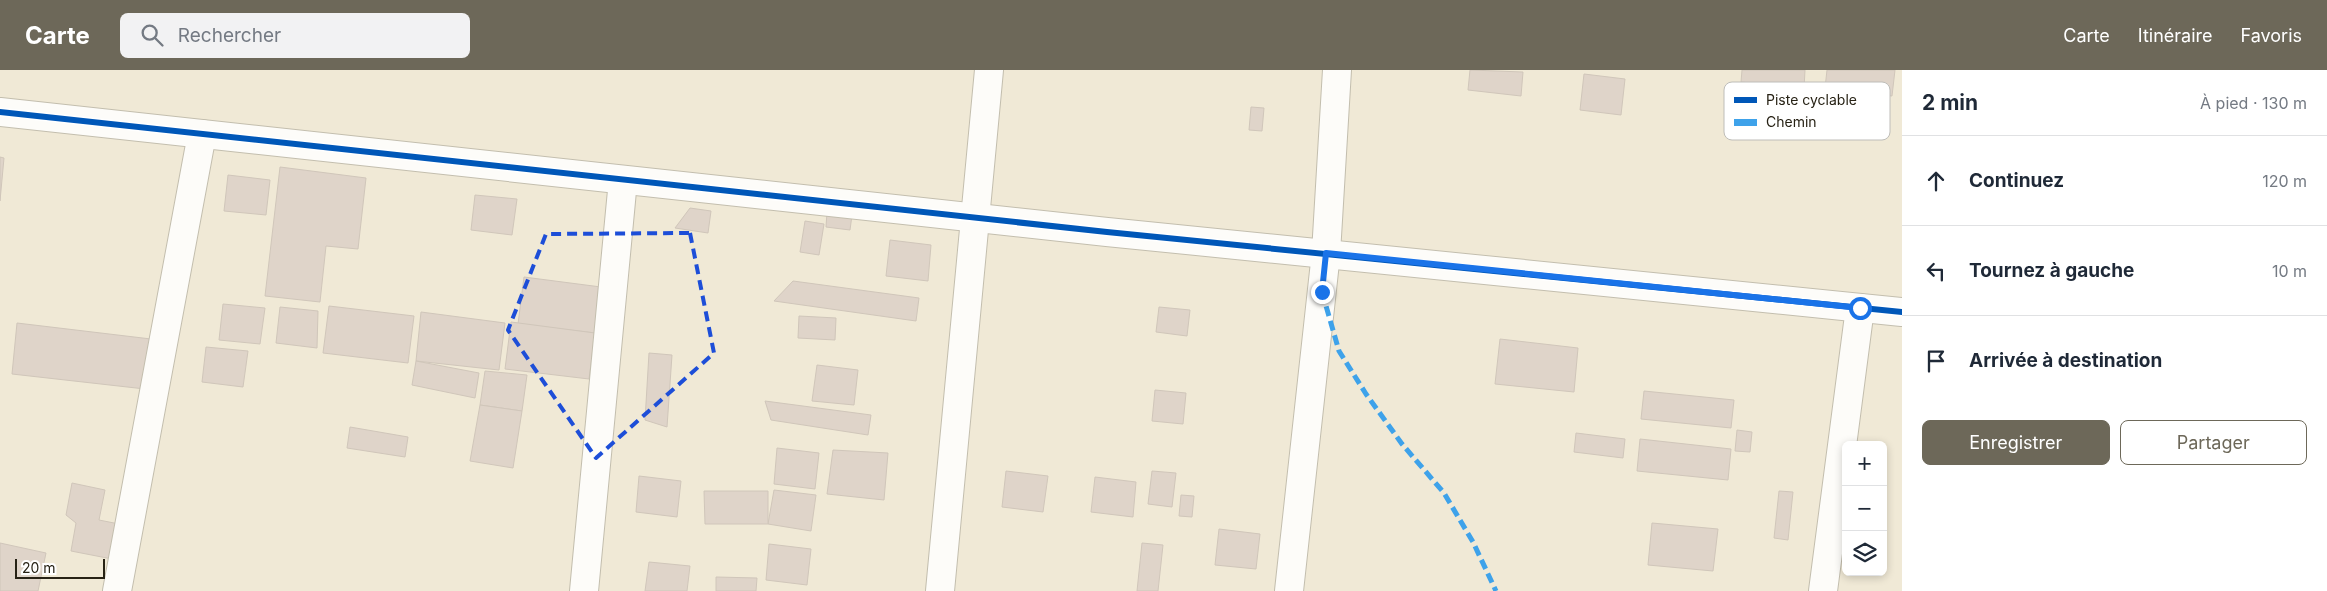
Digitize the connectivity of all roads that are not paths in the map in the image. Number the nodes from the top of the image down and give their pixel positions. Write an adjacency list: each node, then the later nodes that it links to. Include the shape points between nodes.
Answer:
1 (989, 70): 6 (street)
2 (1337, 70): 7 (street)
3 (0, 112): 4 (street)
4 (202, 134): 5 (street); 10 (street)
5 (623, 180): 6 (street); 11 (street)
6 (975, 218): 7 (street); 12 (street)
7 (1326, 253): 8 (street); 13 (street)
8 (1860, 308): 9 (street); 14 (street)
9 (1902, 312)
10 (117, 591)
11 (584, 591)
12 (940, 591)
13 (1289, 591)
14 (1823, 591)

